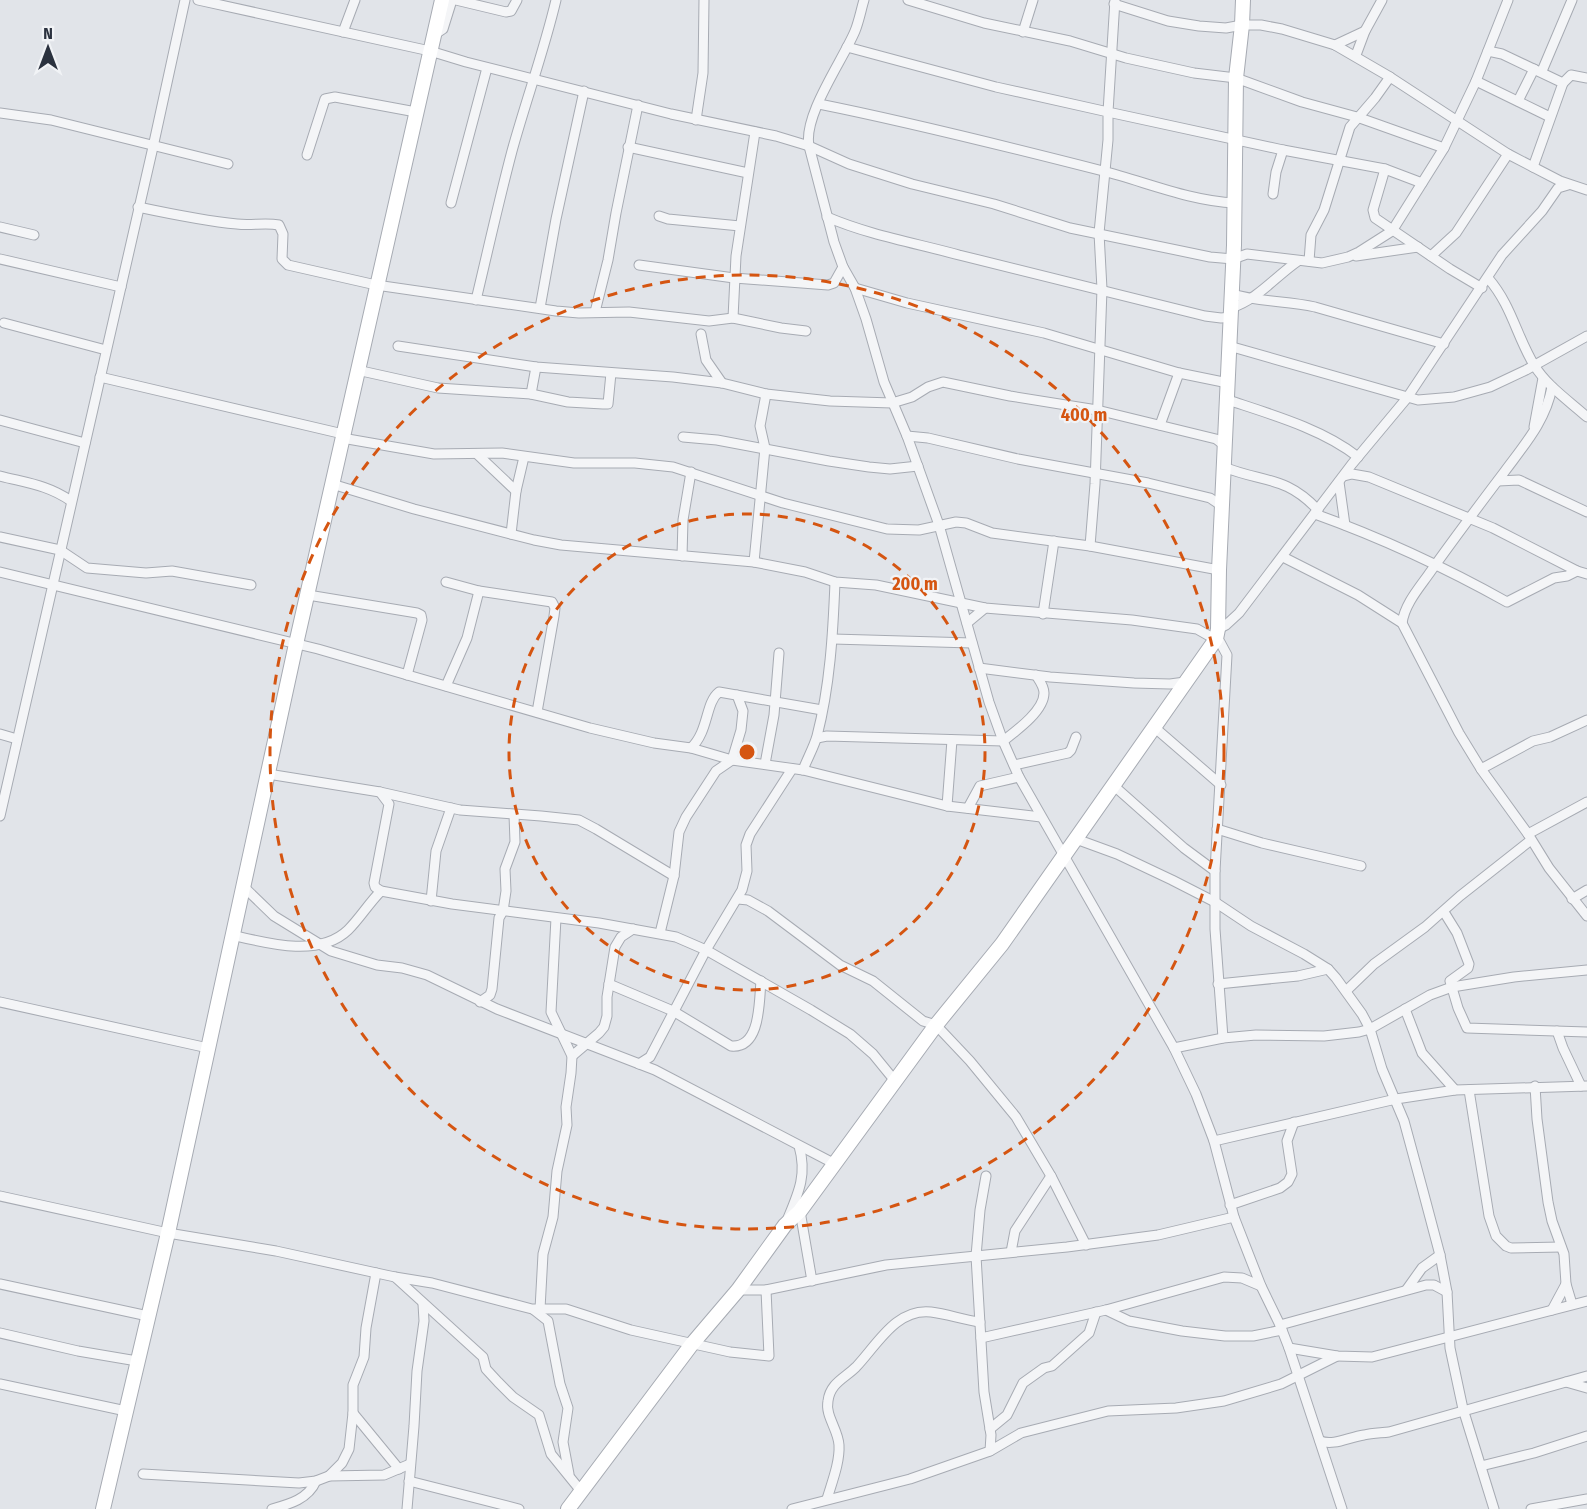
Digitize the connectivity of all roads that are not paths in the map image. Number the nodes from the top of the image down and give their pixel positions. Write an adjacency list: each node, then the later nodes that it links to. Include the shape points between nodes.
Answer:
1 (185, 0): 50 (street)
2 (198, 0): 19 (street)
3 (355, 0): 19 (street)
4 (442, 0): 21 (street)
5 (454, 0): 6 (street, via 506,12 511,11); 21 (street, via 443,29)
6 (517, 0)
7 (556, 0): 33 (street)
8 (704, 0): 45 (street, via 703,73)
9 (864, 0): 23 (street)
10 (908, 0): 20 (street)
11 (1033, 0): 20 (street)
12 (1243, 0): 17 (street)
13 (1382, 0): 18 (street)
14 (1508, 0): 24 (street)
15 (1572, 0): 29 (street)
16 (1115, 2): 17 (street, via 1168,21 1226,28); 26 (street)
17 (1242, 25): 22 (street, via 1282,29); 31 (street)
18 (1365, 31): 22 (street); 27 (street)
19 (343, 32): 25 (street)
20 (1023, 33): 26 (street, via 1070,41)
21 (434, 35): 25 (street)
22 (1335, 45): 27 (street)
23 (847, 47): 38 (street); 41 (street)
24 (1490, 47): 29 (street); 34 (street)
25 (430, 51): 28 (street); 40 (street)
26 (1112, 54): 31 (street, via 1194,73); 41 (street)
27 (1356, 55): 30 (street)
28 (487, 68): 33 (street); 68 (street)
29 (1538, 70): 35 (street); 37 (street)
30 (1390, 77): 43 (street); 46 (street)
31 (1236, 78): 43 (street); 48 (street)
32 (1587, 78): 35 (street, via 1571,75)
33 (533, 79): 36 (street); 94 (street)
34 (1476, 81): 37 (street); 46 (street)
35 (1563, 83): 44 (street)
36 (584, 91): 39 (street); 97 (street)
37 (1518, 101): 44 (street)
38 (819, 104): 49 (street, via 807,132); 60 (street)
39 (638, 105): 45 (street); 51 (street)
40 (416, 112): 55 (street, via 335,97 325,99); 89 (street)
41 (1108, 112): 48 (street); 60 (street)
42 (0, 113): 50 (street, via 51,120)
43 (1357, 117): 52 (street); 56 (street)
44 (1550, 117): 58 (street)
45 (696, 120): 47 (street)
46 (1457, 120): 52 (street); 54 (street)
47 (755, 132): 49 (street); 61 (street)
48 (1236, 141): 53 (street); 69 (street)
49 (809, 146): 72 (street); 76 (street, via 849,164 912,184)
50 (153, 147): 57 (street); 70 (street)
51 (628, 147): 61 (street); 98 (street)
52 (1444, 148): 63 (street)
53 (1284, 150): 56 (street); 67 (street)
54 (1508, 154): 58 (street); 79 (street, via 1456,233)
55 (308, 155)
56 (1340, 160): 59 (street); 84 (street, via 1324,210 1311,235)
57 (228, 164)
58 (1533, 167): 62 (street)
59 (1384, 169): 63 (street); 75 (street, via 1373,210 1375,218)
60 (1106, 172): 69 (street, via 1193,197); 76 (street)
61 (748, 173): 73 (street)
62 (1554, 178): 64 (street); 65 (street)
63 (1422, 183): 75 (street)
64 (1568, 185): 65 (street); 66 (street)
65 (1558, 188): 88 (street, via 1502,255)
66 (1587, 190)
67 (1273, 194)
68 (451, 203)
69 (1235, 203): 82 (street)
70 (138, 207): 89 (street, via 239,225 279,225 283,234 282,259 288,265); 90 (street)
71 (659, 216): 73 (street)
72 (827, 217): 86 (street); 93 (street, via 855,229)
73 (740, 226): 87 (street)
74 (0, 227): 77 (street)
75 (1392, 231): 78 (street); 80 (street)
76 (1099, 233): 82 (street); 93 (street)
77 (34, 235)
78 (1418, 247): 79 (street); 80 (street)
79 (1431, 256): 92 (street)
80 (1348, 257): 84 (street, via 1322,263)
81 (0, 259): 90 (street)
82 (1233, 260): 83 (street, via 1247,254); 96 (street)
83 (1298, 261): 84 (street); 95 (street)
84 (1309, 261)
85 (639, 265): 87 (street)
86 (843, 267): 87 (street, via 834,283 828,285); 91 (street)
87 (734, 278): 99 (street)
88 (1488, 278): 92 (street); 111 (street, via 1510,309)
89 (376, 285): 94 (street); 113 (street)
90 (121, 287): 109 (street)
91 (855, 288): 110 (street, via 1044,333); 127 (street)
92 (1482, 288): 106 (street)
93 (1102, 289): 96 (street, via 1214,317); 110 (street)
94 (476, 300): 97 (street)
95 (1250, 300): 96 (street); 106 (street, via 1316,307)
96 (1231, 306): 108 (street)
97 (540, 308): 98 (street)
98 (595, 312): 100 (street)
99 (733, 318): 101 (street); 103 (street)
100 (691, 320): 101 (street); 104 (street)
101 (709, 321): 104 (street)
102 (4, 323): 109 (street)
103 (806, 331)
104 (701, 334): 118 (street, via 706,360)
105 (1587, 336): 111 (street)
106 (1444, 344): 124 (street)
107 (398, 346): 112 (street)
108 (1229, 346): 119 (street); 124 (street)
109 (106, 350): 116 (street)
110 (1100, 351): 115 (street); 128 (street)
111 (1534, 365): 117 (street); 124 (street, via 1490,387 1454,397)
112 (536, 367): 114 (street); 121 (street)
113 (357, 370): 121 (street, via 438,388); 135 (street)
114 (611, 373): 118 (street); 121 (street, via 608,404 568,402)
115 (1179, 373): 119 (street); 133 (street)
116 (100, 377): 135 (street); 140 (street)
117 (1543, 378): 120 (street); 134 (street)
118 (722, 383): 122 (street)
119 (1228, 383): 125 (street)
120 (1552, 387): 123 (street); 126 (street)
121 (531, 394)
122 (766, 394): 127 (street); 142 (street, via 760,426)
123 (1562, 396): 126 (street); 130 (street)
124 (1407, 398): 139 (street)
125 (1228, 400): 138 (street); 141 (street)
126 (1549, 402): 134 (street)
127 (892, 404): 128 (street, via 943,382); 137 (street)
128 (1097, 410): 129 (street); 132 (street)
129 (1114, 416): 132 (street); 133 (street)
130 (1587, 417)
131 (0, 420): 140 (street)
132 (1097, 422): 149 (street)
133 (1160, 424): 138 (street)
134 (1534, 433): 153 (street)
135 (343, 436): 143 (street, via 434,454); 154 (street)
136 (683, 436): 142 (street)
137 (907, 436): 146 (street); 149 (street)
138 (1222, 441): 147 (street)
139 (1370, 442): 141 (street); 145 (street)
140 (85, 443): 158 (street)
141 (1343, 445): 145 (street)
142 (765, 448): 146 (street, via 869,467); 156 (street)
143 (477, 454): 144 (street); 155 (street)
144 (524, 457): 148 (street, via 574,463 654,464); 155 (street)
145 (1355, 461): 151 (street); 152 (street)
146 (918, 466): 159 (street)
147 (1224, 466): 157 (street); 160 (street, via 1284,484 1308,499)
148 (691, 472): 156 (street); 171 (street)
149 (1095, 472): 157 (street); 169 (street)
150 (0, 476): 158 (street, via 55,490)
151 (1369, 477): 152 (street, via 1352,474); 162 (street)
152 (1341, 479): 160 (street); 164 (street)
153 (1498, 482): 161 (street, via 1519,480); 162 (street)
154 (332, 484): 166 (street); 183 (street)
155 (516, 490): 166 (street)
156 (759, 496): 165 (street, via 887,529); 173 (street)
157 (1218, 499): 175 (street)
158 (71, 501): 170 (street)
159 (933, 512): 163 (street); 165 (street)
160 (1317, 512): 164 (street); 172 (street)
161 (1587, 512)
162 (1470, 519): 174 (street); 177 (street)
163 (939, 525): 165 (street); 168 (street, via 966,523 992,533); 184 (street)
164 (1345, 525): 174 (street)
165 (927, 528)
166 (511, 534): 171 (street, via 561,545)
167 (0, 537): 170 (street)
168 (1054, 542): 169 (street); 187 (street)
169 (1090, 546): 175 (street)
170 (60, 550): 180 (street); 181 (street, via 87,568 172,571)
171 (682, 556): 173 (street)
172 (1283, 557): 188 (street); 191 (street, via 1239,613)
173 (754, 562): 179 (street)
174 (1435, 566): 177 (street, via 1507,602 1536,586); 186 (street)
175 (1219, 570): 191 (street)
176 (0, 572): 180 (street)
177 (1582, 572)
178 (446, 582): 182 (street)
179 (836, 582): 184 (street, via 876,585); 192 (street)
180 (53, 584): 195 (street); 211 (street)
181 (250, 585)
182 (479, 591): 201 (street, via 467,638); 205 (street, via 549,600 554,605)
183 (309, 595): 195 (street); 198 (street, via 421,615)
184 (962, 603): 185 (street); 190 (street)
185 (985, 608): 187 (street); 190 (street)
186 (1404, 611): 188 (street); 189 (street)
187 (1043, 614): 191 (street, via 1158,623)
188 (1391, 615): 189 (street)
189 (1402, 623): 220 (street)
190 (968, 626): 193 (street); 194 (street)
191 (1217, 634): 200 (street); 227 (street, via 1227,655)
192 (833, 639): 193 (street); 204 (street)
193 (955, 641): 194 (street)
194 (972, 643): 197 (street)
195 (296, 644): 198 (street); 224 (street)
196 (779, 653): 203 (street)
197 (979, 668): 199 (street); 214 (street)
198 (407, 675): 201 (street)
199 (1036, 675): 200 (street, via 1151,684); 214 (street, via 1043,687 1042,702 1022,726)
200 (1185, 682): 207 (street)
201 (446, 686): 205 (street)
202 (737, 695): 203 (street); 212 (street, via 715,695); 217 (street, via 743,711)
203 (775, 702): 204 (street); 218 (street)
204 (822, 710): 209 (street)
205 (537, 712): 215 (street, via 632,738)
206 (1587, 720): 220 (street, via 1533,741)
207 (1154, 727): 226 (street); 227 (street)
208 (0, 734): 211 (street)
209 (821, 735): 213 (street); 222 (street)
210 (1076, 737): 219 (street, via 1068,753)
211 (17, 738): 236 (street)
212 (700, 739): 215 (street); 216 (street)
213 (952, 740): 214 (street); 231 (street)
214 (1002, 741): 219 (street)
215 (691, 748): 216 (street)
216 (709, 753): 217 (street); 223 (street)
217 (732, 760): 218 (street); 223 (street)
218 (765, 765): 221 (street)
219 (1014, 765): 225 (street)
220 (1481, 769): 239 (street)
221 (792, 770): 222 (street); 248 (street, via 750,834)
222 (803, 770): 231 (street)
223 (716, 771): 244 (street, via 679,832)
224 (268, 774): 228 (street); 245 (street)
225 (1019, 777): 229 (street); 233 (street, via 980,786)
226 (1113, 785): 240 (street); 243 (street)
227 (1221, 785): 238 (street)
228 (380, 792): 232 (street); 247 (street, via 389,804 374,883)
229 (1031, 799): 234 (street); 237 (street)
230 (1587, 802): 239 (street)
231 (947, 806): 233 (street)
232 (451, 808): 235 (street); 251 (street, via 436,851)
233 (968, 808): 234 (street)
234 (1021, 813): 237 (street)
235 (514, 815): 244 (street, via 579,820); 253 (street, via 515,842 505,869)
236 (0, 816)
237 (1041, 817): 241 (street)
238 (1217, 829): 242 (street); 243 (street)
239 (1530, 837): 250 (street); 254 (street)
240 (1076, 839): 241 (street); 252 (street, via 1117,854)
241 (1064, 858): 273 (street, via 1002,944); 281 (street)
242 (1361, 866)
243 (1215, 871): 252 (street)
244 (674, 876): 258 (street)
245 (244, 887): 259 (street); 260 (street, via 274,916)
246 (1587, 890): 250 (street)
247 (381, 891): 251 (street); 260 (street, via 349,929)
248 (742, 896): 261 (street); 273 (street, via 840,965 873,981 923,1021)
249 (1587, 896): 255 (street)
250 (1572, 898): 255 (street)
251 (431, 901): 253 (street)
252 (1215, 902): 262 (street, via 1251,927); 266 (street)
253 (504, 911): 256 (street); 270 (street, via 498,923 492,989)
254 (1443, 912): 267 (street, via 1457,933 1469,966 1451,979); 268 (street, via 1374,964)
255 (1584, 913)
256 (555, 918): 257 (street); 277 (street, via 550,1005 553,1020)
257 (633, 929): 258 (street); 265 (street, via 615,947)
258 (660, 933): 261 (street)
259 (232, 935): 260 (street, via 272,945); 280 (street)
260 (317, 944): 270 (street, via 377,965 416,971)
261 (706, 950): 264 (street); 272 (street)
262 (1328, 969): 266 (street); 268 (street)
263 (1587, 970): 267 (street)
264 (761, 981): 272 (street, via 751,1039 738,1047); 286 (street, via 861,1042)
265 (609, 984): 272 (street); 279 (street, via 604,1027)
266 (1218, 984): 278 (street)
267 (1452, 987): 271 (street); 275 (street, via 1468,1029)
268 (1346, 991): 274 (street)
269 (0, 1002): 280 (street)
270 (480, 1002): 277 (street)
271 (1405, 1009): 274 (street); 289 (street, via 1422,1053)
272 (673, 1011): 282 (street)
273 (936, 1025): 286 (street); 297 (street, via 1016,1117)
274 (1370, 1029): 278 (street, via 1324,1036 1270,1034); 291 (street)
275 (1557, 1031): 276 (street); 288 (street)
276 (1587, 1032)
277 (563, 1035): 279 (street); 283 (street)
278 (1223, 1038): 281 (street)
279 (586, 1044): 283 (street); 284 (street)
280 (208, 1048): 303 (street)
281 (1174, 1048): 293 (street)
282 (654, 1051): 284 (street); 285 (street)
283 (572, 1056): 322 (street, via 567,1125)
284 (639, 1064): 285 (street)
285 (655, 1070): 294 (street)
286 (895, 1081): 295 (street)
287 (1535, 1086): 288 (street); 290 (street); 305 (street, via 1543,1176)
288 (1584, 1086)
289 (1455, 1090): 290 (street); 291 (street)
290 (1469, 1090): 305 (street, via 1489,1216 1496,1236 1511,1248)
291 (1396, 1100): 292 (street); 307 (street)
292 (1294, 1122): 293 (street); 299 (street, via 1287,1141 1292,1174 1288,1182)
293 (1214, 1141): 299 (street)
294 (799, 1146): 295 (street); 302 (street, via 803,1173)
295 (835, 1164): 300 (street)
296 (986, 1176): 308 (street)
297 (1051, 1176): 304 (street); 306 (street, via 1015,1231)
298 (0, 1196): 303 (street)
299 (1230, 1204): 301 (street)
300 (800, 1210): 302 (street); 311 (street)
301 (1234, 1216): 304 (street, via 1158,1235); 314 (street)
302 (785, 1225): 316 (street)
303 (168, 1233): 309 (street); 325 (street)
304 (1086, 1245): 306 (street)
305 (1561, 1247): 313 (street)
306 (1011, 1252): 308 (street)
307 (1440, 1255): 315 (street, via 1422,1268); 318 (street)
308 (976, 1256): 311 (street, via 886,1265); 326 (street)
309 (376, 1273): 310 (street); 342 (street, via 364,1357 353,1385)
310 (395, 1277): 320 (street); 322 (street)
311 (813, 1281): 317 (street)
312 (0, 1284): 325 (street)
313 (1566, 1284): 321 (street); 323 (street)
314 (1261, 1286): 324 (street, via 1242,1278 1224,1277); 327 (street)
315 (1407, 1289): 318 (street, via 1434,1285); 327 (street)
316 (738, 1290): 317 (street); 331 (street)
317 (766, 1290): 331 (street, via 769,1356)
318 (1448, 1292): 329 (street)
319 (1587, 1301): 321 (street)
320 (423, 1304): 347 (street); 351 (street, via 483,1357 486,1369 506,1390 539,1415 551,1454)
321 (1572, 1304): 323 (street)
322 (536, 1308): 331 (street, via 566,1310); 351 (street, via 545,1317 552,1336 568,1408 563,1442)
323 (1552, 1310): 329 (street)
324 (1101, 1311): 327 (street, via 1136,1322 1226,1336 1253,1336); 330 (street); 343 (street, via 1089,1333 1052,1366 1023,1383 1007,1414)
325 (148, 1316): 334 (street)
326 (980, 1322): 330 (street); 356 (street, via 922,1311 909,1315 882,1335 855,1367 836,1382 827,1408 839,1445)
327 (1281, 1328): 332 (street)
328 (0, 1333): 334 (street)
329 (1451, 1337): 333 (street, via 1372,1357); 340 (street)
330 (981, 1338): 343 (street)
331 (692, 1344): 355 (street)
332 (1289, 1348): 333 (street); 335 (street)
333 (1337, 1356): 335 (street)
334 (137, 1361): 341 (street)
335 (1297, 1376): 345 (street); 346 (street, via 1224,1401 1108,1411 1021,1434)
336 (1587, 1376): 337 (street)
337 (1566, 1382): 339 (street); 340 (street)
338 (0, 1384): 341 (street)
339 (1587, 1388)
340 (1463, 1410): 345 (street, via 1389,1432); 348 (street)
341 (126, 1411): 359 (street)
342 (353, 1413): 349 (street); 352 (street, via 347,1456)
343 (990, 1429): 346 (street)
344 (1587, 1436): 348 (street)
345 (1320, 1441): 364 (street)
346 (990, 1451): 356 (street, via 910,1479)
347 (410, 1464): 349 (street); 354 (street)
348 (1481, 1466): 365 (street)
349 (399, 1469): 352 (street, via 384,1475)
350 (143, 1474): 353 (street)
351 (569, 1474): 355 (street)
352 (328, 1476): 353 (street)
353 (316, 1481): 360 (street, via 303,1497)
354 (409, 1481): 361 (street); 362 (street)
355 (581, 1491): 358 (street)
356 (827, 1499): 363 (street)
357 (1587, 1499): 366 (street)
358 (572, 1507)
359 (103, 1509)
360 (272, 1509)
361 (407, 1509)
362 (519, 1509)
363 (792, 1509)
364 (1342, 1509)
365 (1494, 1509)
366 (1531, 1509)

